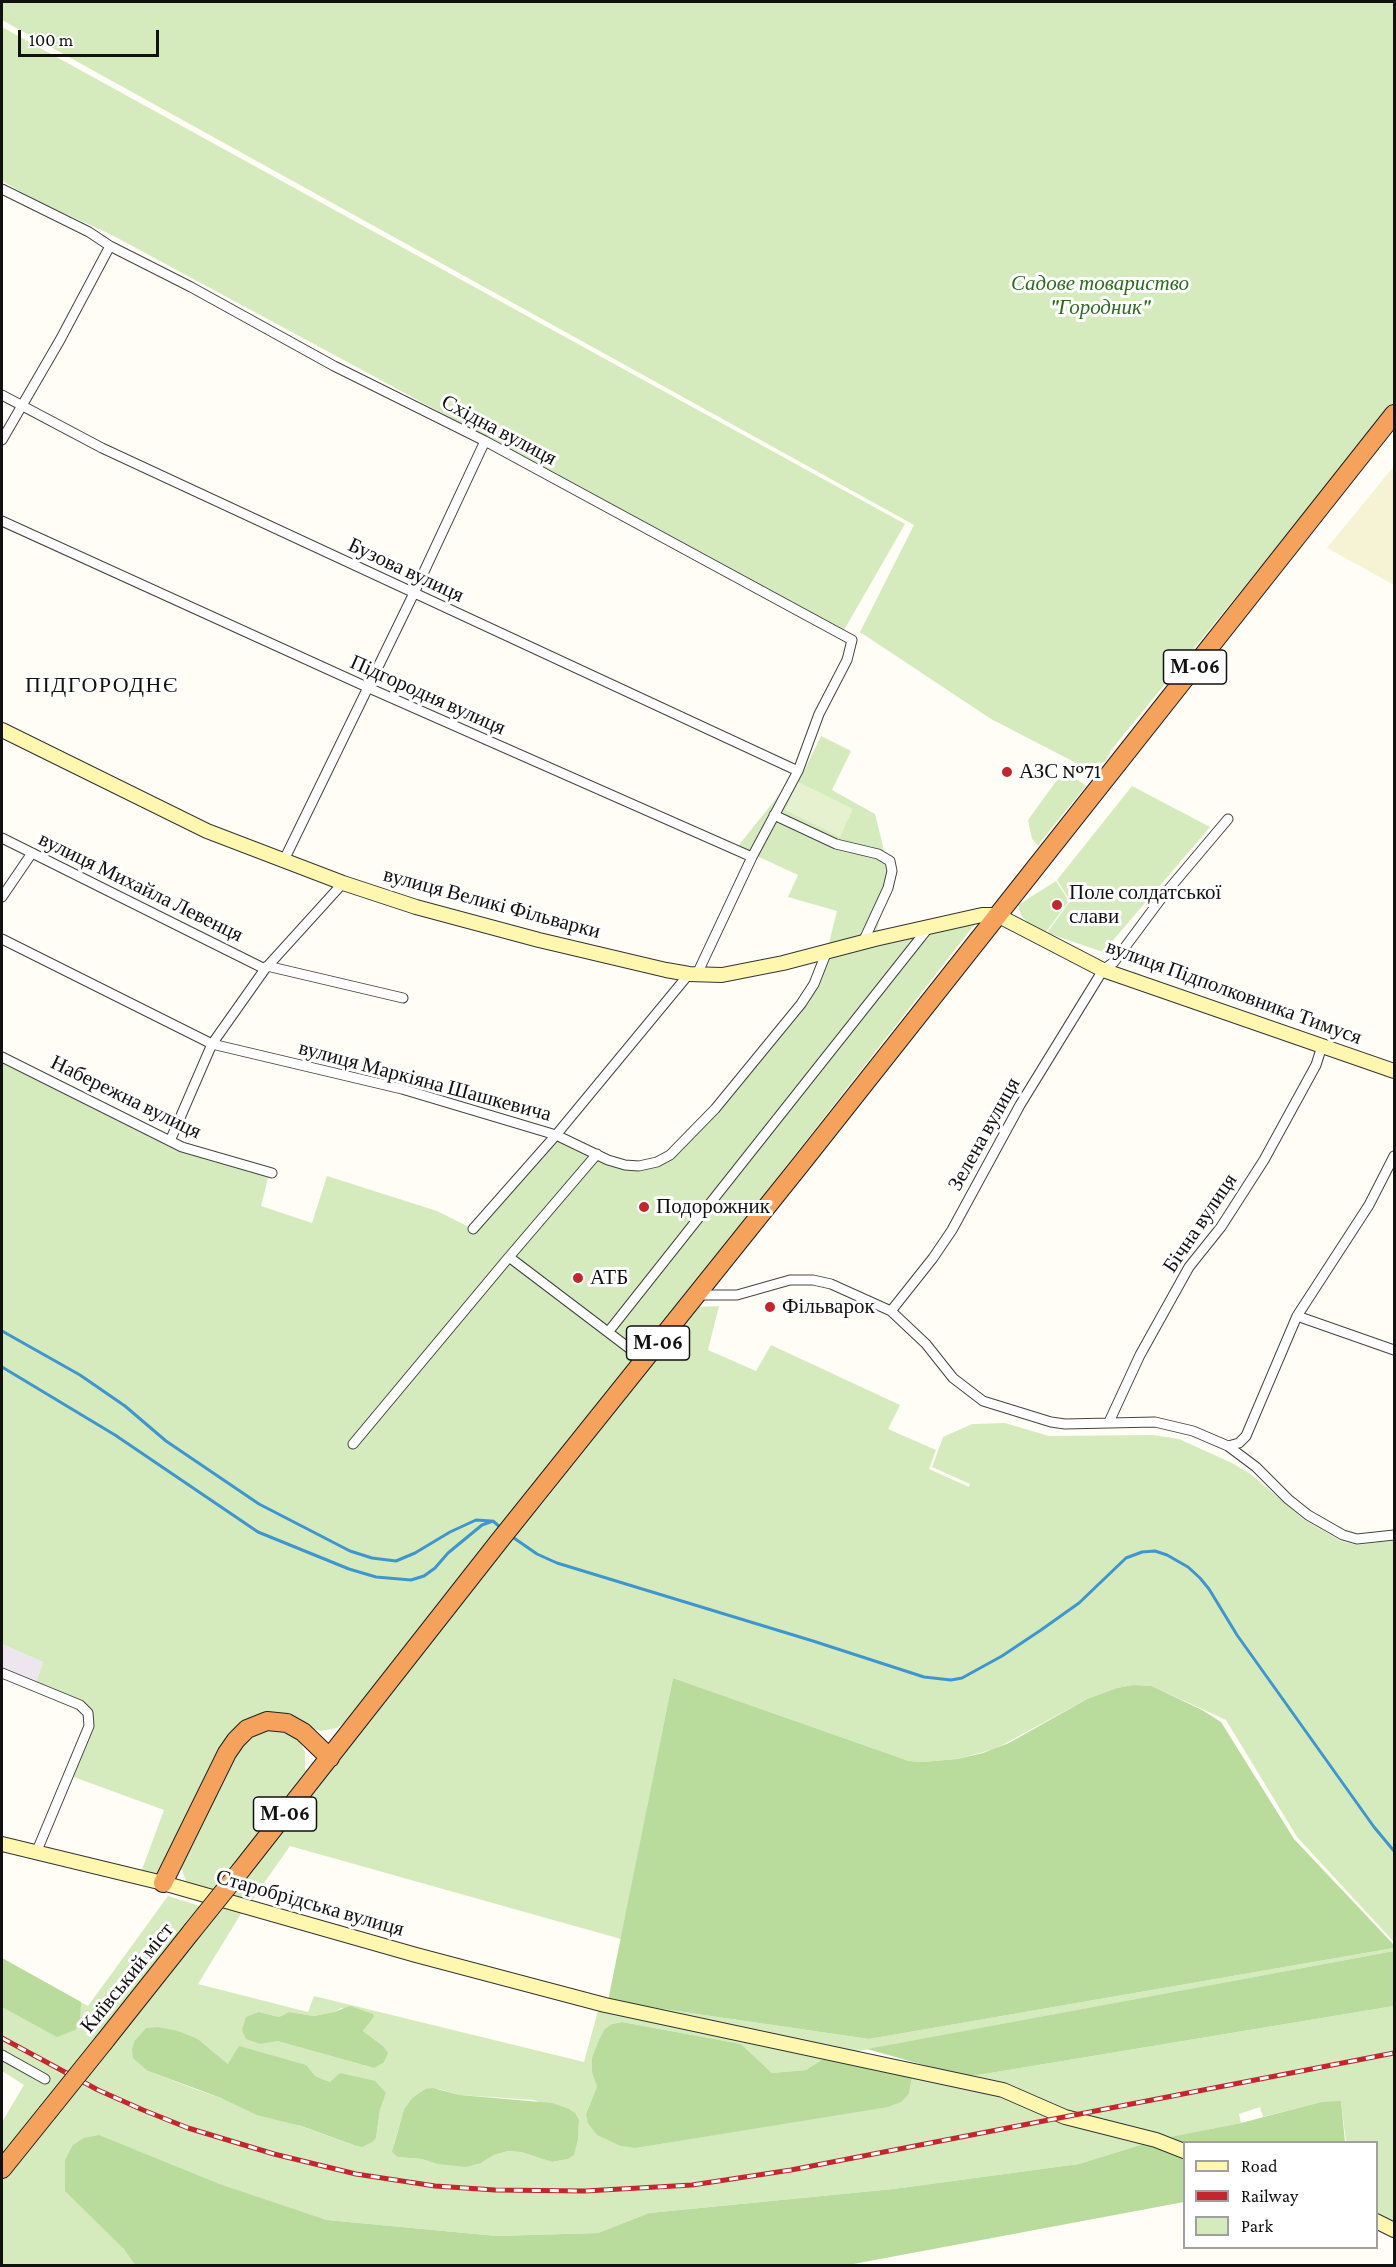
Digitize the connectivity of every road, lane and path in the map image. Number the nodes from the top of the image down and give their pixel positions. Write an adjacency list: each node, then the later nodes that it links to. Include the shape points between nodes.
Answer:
1 (2, 189): 2 (street, Східна вулиця)
2 (110, 246): 4 (street); 7 (street, Східна вулиця)
3 (2, 395): 4 (street, Бузова вулиця)
4 (21, 407): 6 (street); 9 (street, Бузова вулиця)
5 (1395, 414): 21 (highway, М-06)
6 (2, 440)
7 (484, 441): 9 (street); 12 (street, Східна вулиця, via 852,640)
8 (2, 520): 10 (street, Підгородня вулиця)
9 (414, 594): 10 (street); 12 (street, Бузова вулиця)
10 (369, 688): 17 (street, Підгородня вулиця); 18 (street)
11 (2, 730): 18 (street, вулиця Великі Фільварки, via 207,831)
12 (798, 771): 13 (street)
13 (774, 816): 17 (street); 24 (street, via 836,844 878,854 890,861 888,888)
14 (1228, 819): 27 (street, Зелена вулиця, via 1163,896 1114,963)
15 (2, 838): 16 (street, вулиця Михайла Левенця)
16 (32, 853): 20 (street); 26 (street, вулиця Михайла Левенця)
17 (753, 857): 28 (street)
18 (284, 860): 19 (street, вулиця Великі Фільварки)
19 (343, 884): 26 (street); 28 (street, вулиця Великі Фільварки, via 574,948)
20 (2, 897)
21 (997, 915): 22 (street, вулиця Великі Фільварки); 27 (street, вулиця Підполковника Тимуся); 41 (highway, М-06)
22 (929, 927): 24 (street, вулиця Великі Фільварки); 44 (street)
23 (2, 939): 30 (street, вулиця Маркіяна Шашкевича)
24 (863, 942): 25 (street, вулиця Великі Фільварки)
25 (827, 951): 28 (street, вулиця Великі Фільварки, via 722,975); 36 (street, вулиця Маркіяна Шашкевича, via 801,1004 715,1108 670,1155 639,1166)
26 (266, 967): 29 (street, вулиця Михайла Левенця); 30 (street)
27 (1103, 970): 31 (street, вулиця Підполковника Тимуся); 42 (street, Зелена вулиця, via 1020,1105 952,1230)
28 (693, 974): 34 (street)
29 (403, 998)
30 (212, 1044): 34 (street, вулиця Маркіяна Шашкевича, via 402,1089); 35 (street)
31 (1322, 1046): 33 (street, вулиця Підполковника Тимуся); 47 (street, Бічна вулиця, via 1316,1065 1264,1160 1221,1227 1189,1267 1140,1355)
32 (2, 1057): 35 (street, Набережна вулиця)
33 (1395, 1071)
34 (556, 1135): 36 (street, вулиця Маркіяна Шашкевича); 39 (street)
35 (170, 1141): 38 (street, Набережна вулиця, via 200,1154)
36 (597, 1154): 40 (street)
37 (1395, 1156): 43 (street, via 1369,1205)
38 (272, 1173)
39 (473, 1229)
40 (509, 1257): 44 (street); 48 (street)
41 (696, 1295): 42 (street, via 737,1295 784,1281 813,1280 839,1287); 46 (highway, М-06)
42 (891, 1311): 47 (street, via 926,1344 953,1378 983,1401 1051,1422)
43 (1297, 1316): 45 (street); 49 (street, via 1246,1436)
44 (609, 1331): 46 (street)
45 (1395, 1350)
46 (646, 1361): 52 (highway, М-06)
47 (1109, 1422): 49 (street, via 1165,1424)
48 (353, 1444)
49 (1228, 1446): 50 (street, via 1308,1515 1343,1535 1357,1539)
50 (1395, 1535)
51 (2, 1673): 54 (street, via 80,1705 88,1713 89,1726)
52 (330, 1758): 55 (highway, via 303,1732 287,1723 267,1721 247,1729 227,1753); 59 (highway, Київський міст / М-06, bridge)
53 (2, 1844): 54 (street, Старобрідська вулиця)
54 (36, 1852): 55 (street, Старобрідська вулиця)
55 (164, 1883): 58 (street, Старобрідська вулиця, via 605,2005 1003,2090 1065,2117)
56 (2, 2055): 57 (street)
57 (45, 2079)
58 (1183, 2150)
59 (2, 2169)
60 (1378, 2222): 61 (street)
61 (1395, 2230)

